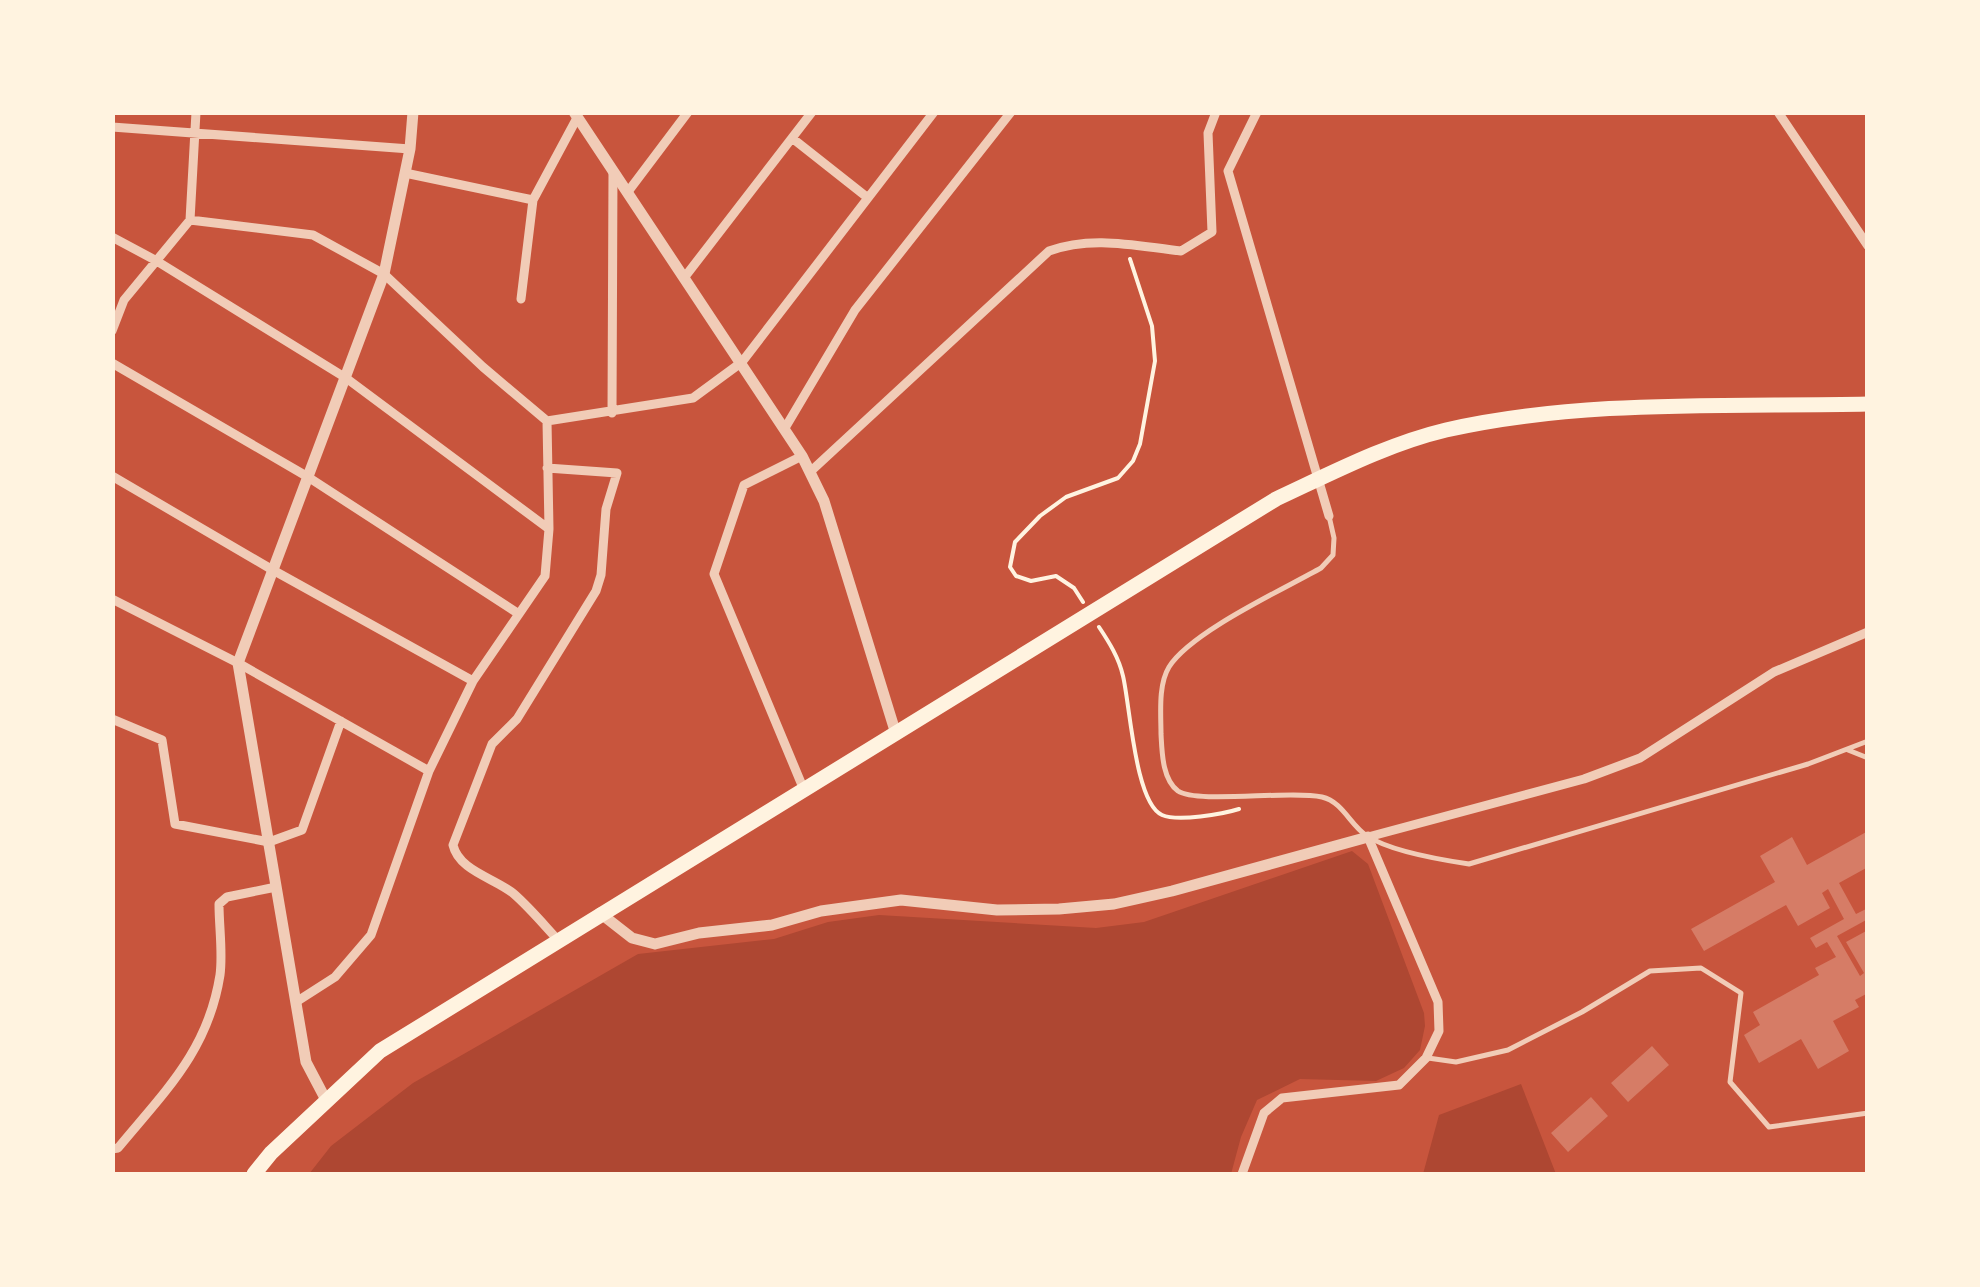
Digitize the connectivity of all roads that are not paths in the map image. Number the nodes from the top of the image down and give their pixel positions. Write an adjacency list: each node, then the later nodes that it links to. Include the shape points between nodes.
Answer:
1 (196, 112): 12 (street)
2 (413, 112): 14 (street)
3 (688, 112): 17 (street)
4 (812, 112): 13 (street)
5 (934, 112): 18 (street)
6 (1012, 112): 34 (street, via 855,310)
7 (1216, 112): 37 (street, via 1208,133 1212,232 1181,251 1072,243 1049,251)
8 (1257, 112): 40 (street, via 1228,171)
9 (1778, 112): 22 (street)
10 (576, 115): 15 (street); 19 (street)
11 (112, 128): 12 (street)
12 (195, 134): 14 (street); 20 (street)
13 (792, 138): 18 (street); 25 (street)
14 (410, 149): 16 (street)
15 (613, 172): 17 (street); 32 (street)
16 (405, 173): 19 (street); 24 (street)
17 (627, 192): 25 (street)
18 (868, 198): 28 (street)
19 (533, 200): 26 (street)
20 (190, 220): 23 (street); 24 (street, via 312,235)
21 (112, 237): 23 (street)
22 (1868, 246)
23 (155, 260): 27 (street, via 124,300); 30 (street)
24 (384, 274): 30 (street); 33 (street)
25 (684, 278): 28 (street)
26 (521, 299)
27 (112, 331)
28 (742, 362): 32 (street, via 693,398); 34 (street)
29 (112, 363): 39 (street)
30 (346, 378): 39 (street); 41 (street)
31 (1868, 404): 50 (highway, via 1546,412 1442,431 1276,499)
32 (612, 412): 33 (street)
33 (546, 421): 36 (street)
34 (785, 428): 35 (street)
35 (802, 456): 37 (street); 55 (street, via 744,485 714,574)
36 (548, 468): 41 (street); 60 (street, via 617,473 606,510 601,575 517,719 492,744 453,845 464,863 512,892)
37 (810, 472): 50 (street)
38 (112, 476): 42 (street)
39 (308, 476): 42 (street); 44 (street)
40 (1329, 516): 56 (lane, via 1333,555 1321,568 1190,644 1167,669 1162,755 1178,791 1327,798)
41 (549, 529): 44 (street, via 545,576)
42 (271, 569): 46 (street); 47 (street)
43 (112, 599): 46 (street)
44 (520, 614): 47 (street)
45 (1868, 632): 56 (street, via 1774,672 1640,758)
46 (238, 663): 49 (street); 57 (street)
47 (473, 681): 54 (street)
48 (112, 719): 57 (street, via 162,740 174,824)
49 (341, 721): 54 (street); 57 (street, via 302,830)
50 (896, 734): 55 (highway)
51 (1868, 740): 52 (lane)
52 (1848, 750): 53 (lane); 56 (lane, via 1469,864)
53 (1868, 758)
54 (429, 770): 61 (street, via 371,935 335,977)
55 (804, 790): 59 (highway)
56 (1368, 837): 59 (street, via 1114,904 997,910 901,900 655,944 632,938); 62 (street, via 1438,1002 1439,1031)
57 (269, 842): 58 (street)
58 (276, 887): 61 (street); 65 (street, via 219,904 220,972 209,1020 190,1061)
59 (600, 913): 60 (highway)
60 (558, 940): 63 (highway, via 380,1051)
61 (296, 1002): 63 (street, via 306,1062)
62 (1426, 1058): 64 (lane, via 1456,1062 1508,1050 1650,971 1701,968 1741,992 1730,1082 1770,1128); 67 (street, via 1399,1085 1282,1098 1264,1113)
63 (326, 1100): 66 (highway)
64 (1868, 1112)
65 (112, 1149)
66 (254, 1174)
67 (1242, 1174)

